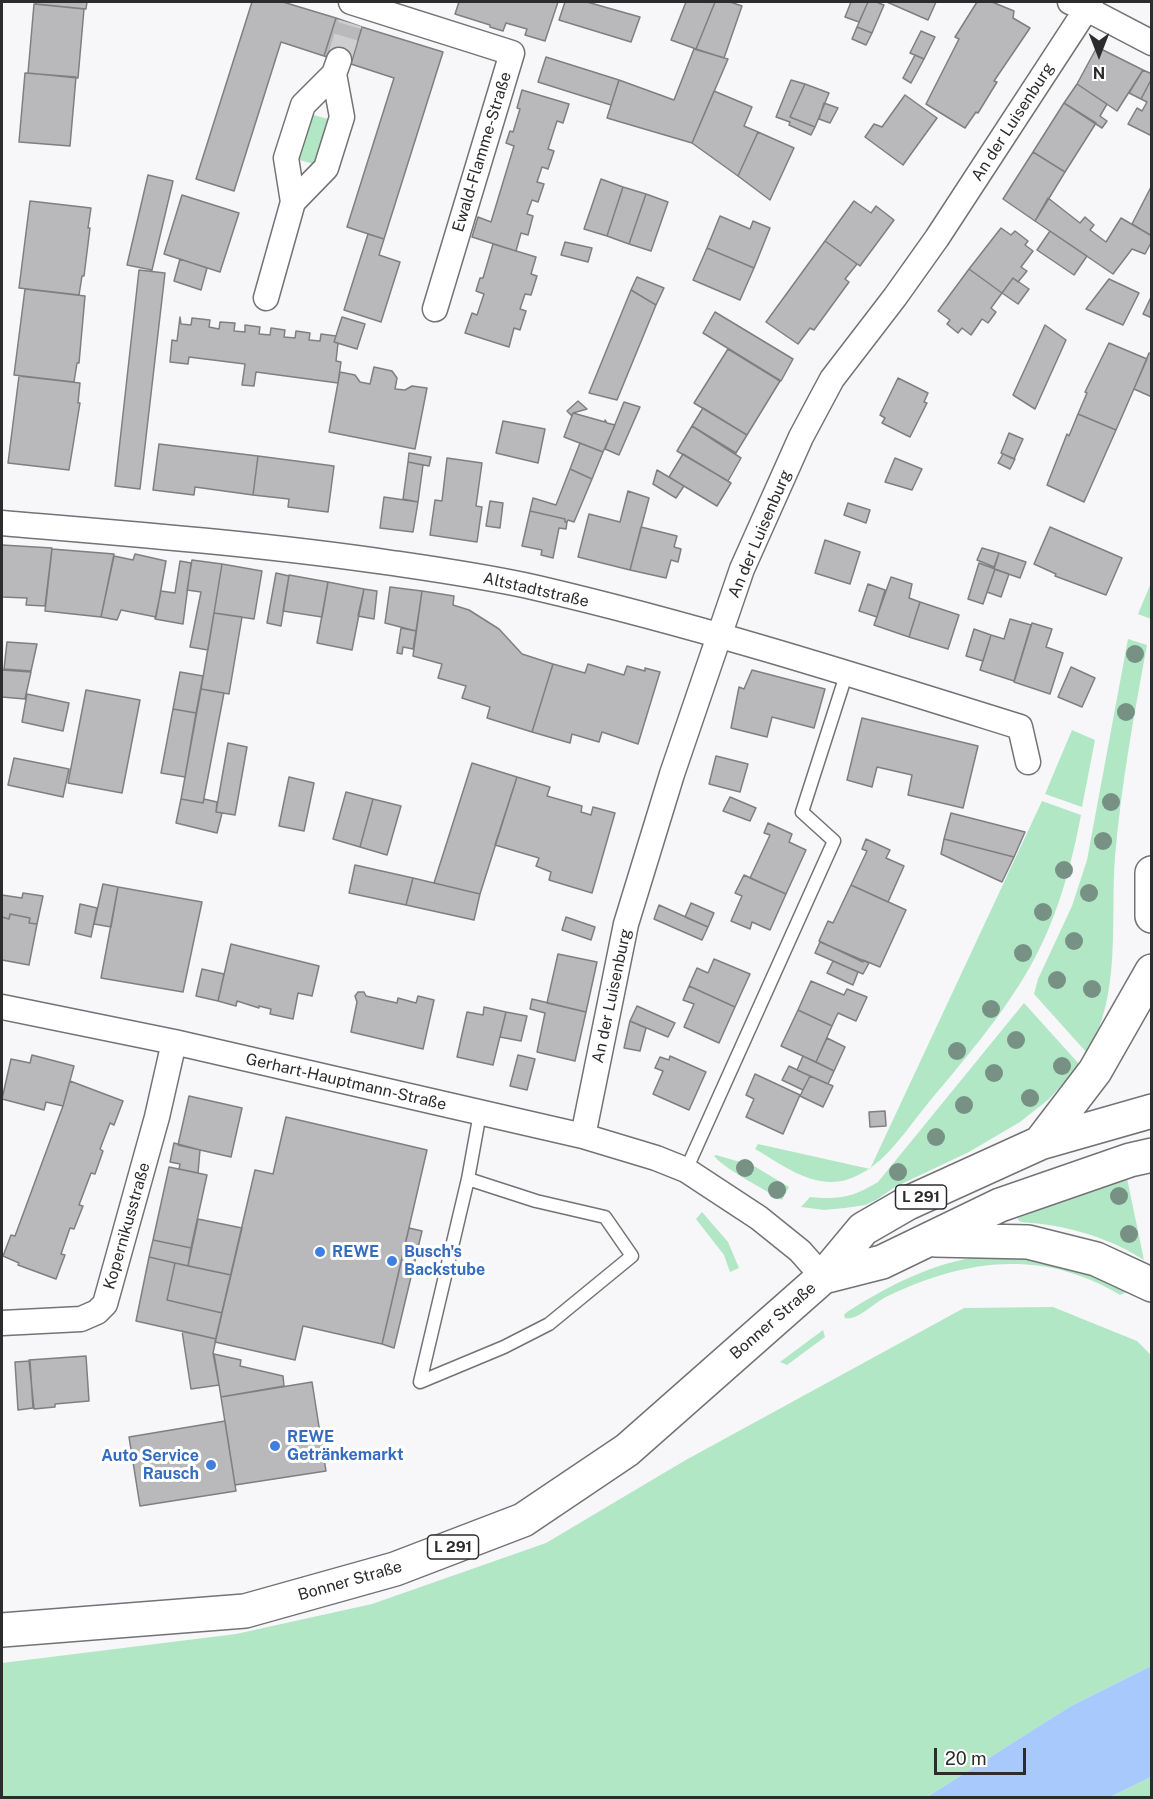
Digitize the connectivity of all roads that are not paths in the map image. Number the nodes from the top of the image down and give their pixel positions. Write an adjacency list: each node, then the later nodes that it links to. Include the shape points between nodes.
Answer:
1 (1083, 4): 3 (street); 8 (street, An der Luisenburg, via 937,238 832,379 801,436 742,569)
2 (353, 7): 6 (street, Ewald-Flamme-Straße, via 512,53)
3 (1152, 43)
4 (292, 202): 4 (street, via 326,168 342,117 336,67 303,105 286,158); 5 (street)
5 (266, 298)
6 (435, 309)
7 (2, 523): 8 (street, Altstadtstraße, via 237,543 458,573 536,588)
8 (719, 635): 9 (street, Altstadtstraße); 18 (street, An der Luisenburg, via 626,924)
9 (847, 672): 10 (street, Altstadtstraße, via 1020,727); 21 (lane, via 802,812 834,841)
10 (1028, 762)
11 (1152, 873): 12 (main road)
12 (1152, 916)
13 (1152, 971): 19 (main road, via 1095,1071)
14 (2, 1007): 15 (street, Gerhart-Hauptmann-Straße)
15 (174, 1042): 17 (street, Gerhart-Hauptmann-Straße); 26 (street, Kopernikusstraße, via 158,1117 105,1304 90,1316 69,1320)
16 (1152, 1110): 19 (main road, Bonner Straße / L 291)
17 (480, 1113): 18 (street, Gerhart-Hauptmann-Straße); 22 (lane)
18 (583, 1136): 21 (street, Gerhart-Hauptmann-Straße)
19 (1040, 1143): 24 (main road, Bonner Straße / L 291, via 918,1198 863,1229)
20 (1152, 1155): 23 (main road, Bonner Straße / L 291, via 1000,1205)
21 (686, 1170): 24 (street, Gerhart-Hauptmann-Straße, via 775,1230 801,1251)
22 (468, 1179): 22 (lane, via 428,1348 420,1382 504,1347 549,1323 632,1256 605,1217 536,1201)
23 (927, 1240): 24 (main road, Bonner Straße / L 291, via 882,1262); 25 (main road, via 1028,1242 1096,1258)
24 (823, 1277): 27 (main road, Bonner Straße / L 291, via 627,1450 523,1520 395,1569 246,1611)
25 (1152, 1285)
26 (2, 1323)
27 (2, 1630)

